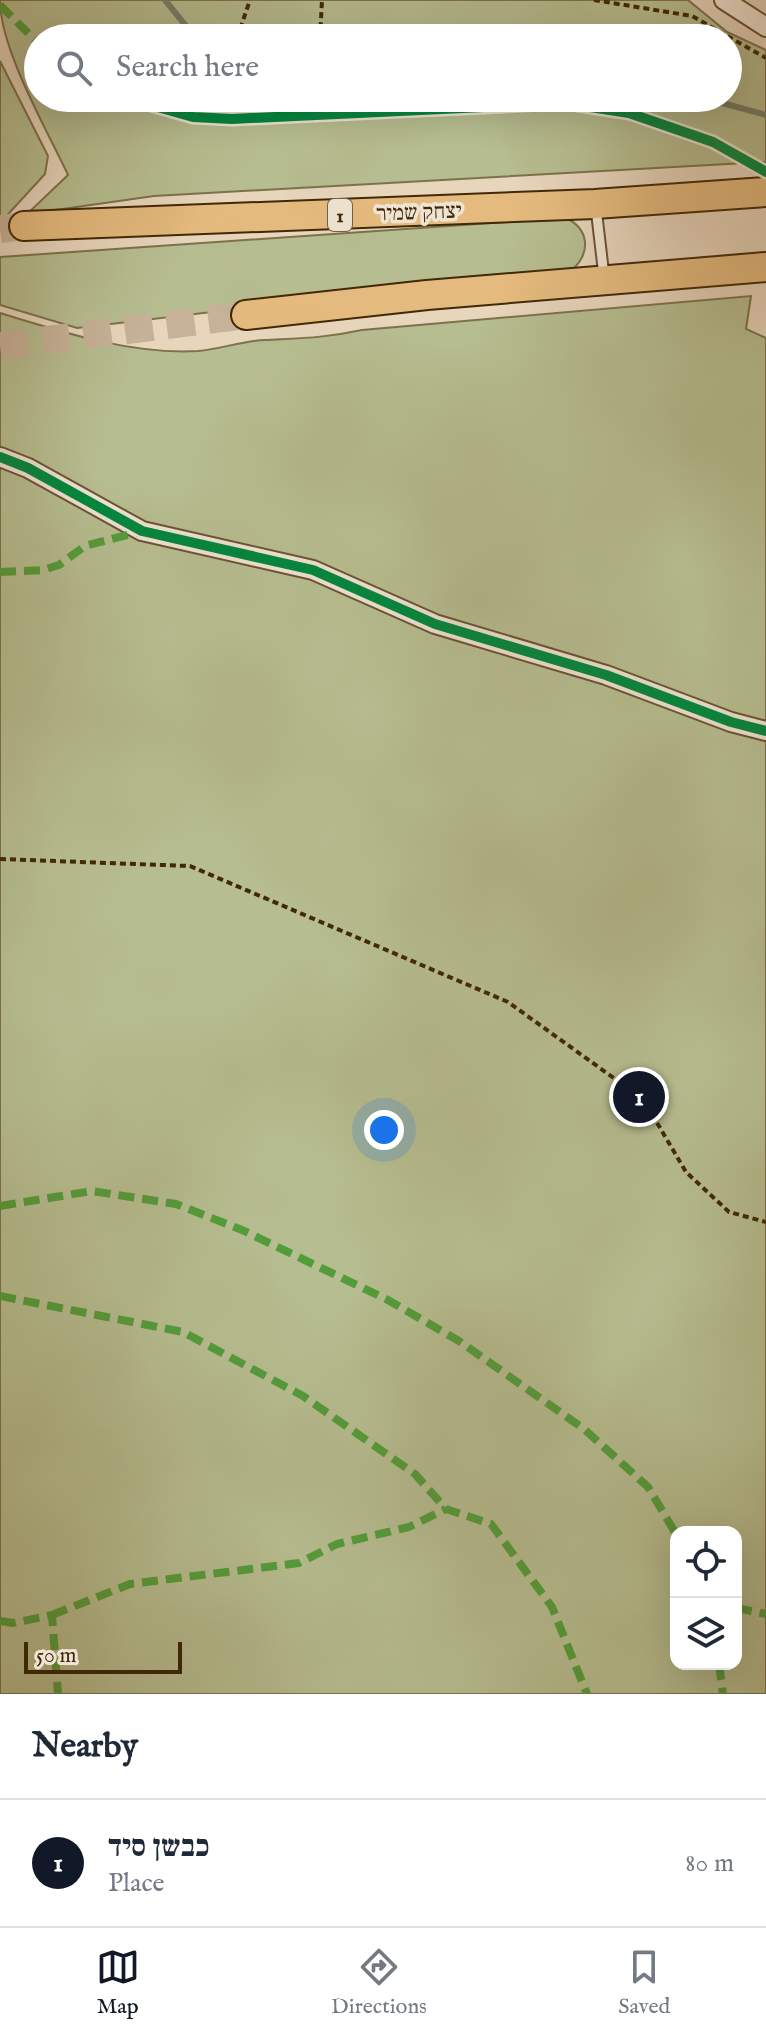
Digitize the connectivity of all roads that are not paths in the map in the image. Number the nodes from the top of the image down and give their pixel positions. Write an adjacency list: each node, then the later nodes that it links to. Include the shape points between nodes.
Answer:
1 (724, 0): 2 (street)
2 (766, 27)
3 (766, 192): 4 (highway, יצחק שמיר / 1)
4 (595, 204): 5 (highway, יצחק שמיר / 1); 7 (lane)
5 (24, 226)
6 (766, 267): 7 (highway)
7 (604, 280): 8 (highway)
8 (246, 315)
9 (0, 457): 10 (street, via 142,531 313,570 435,624 606,675)
10 (766, 731)

